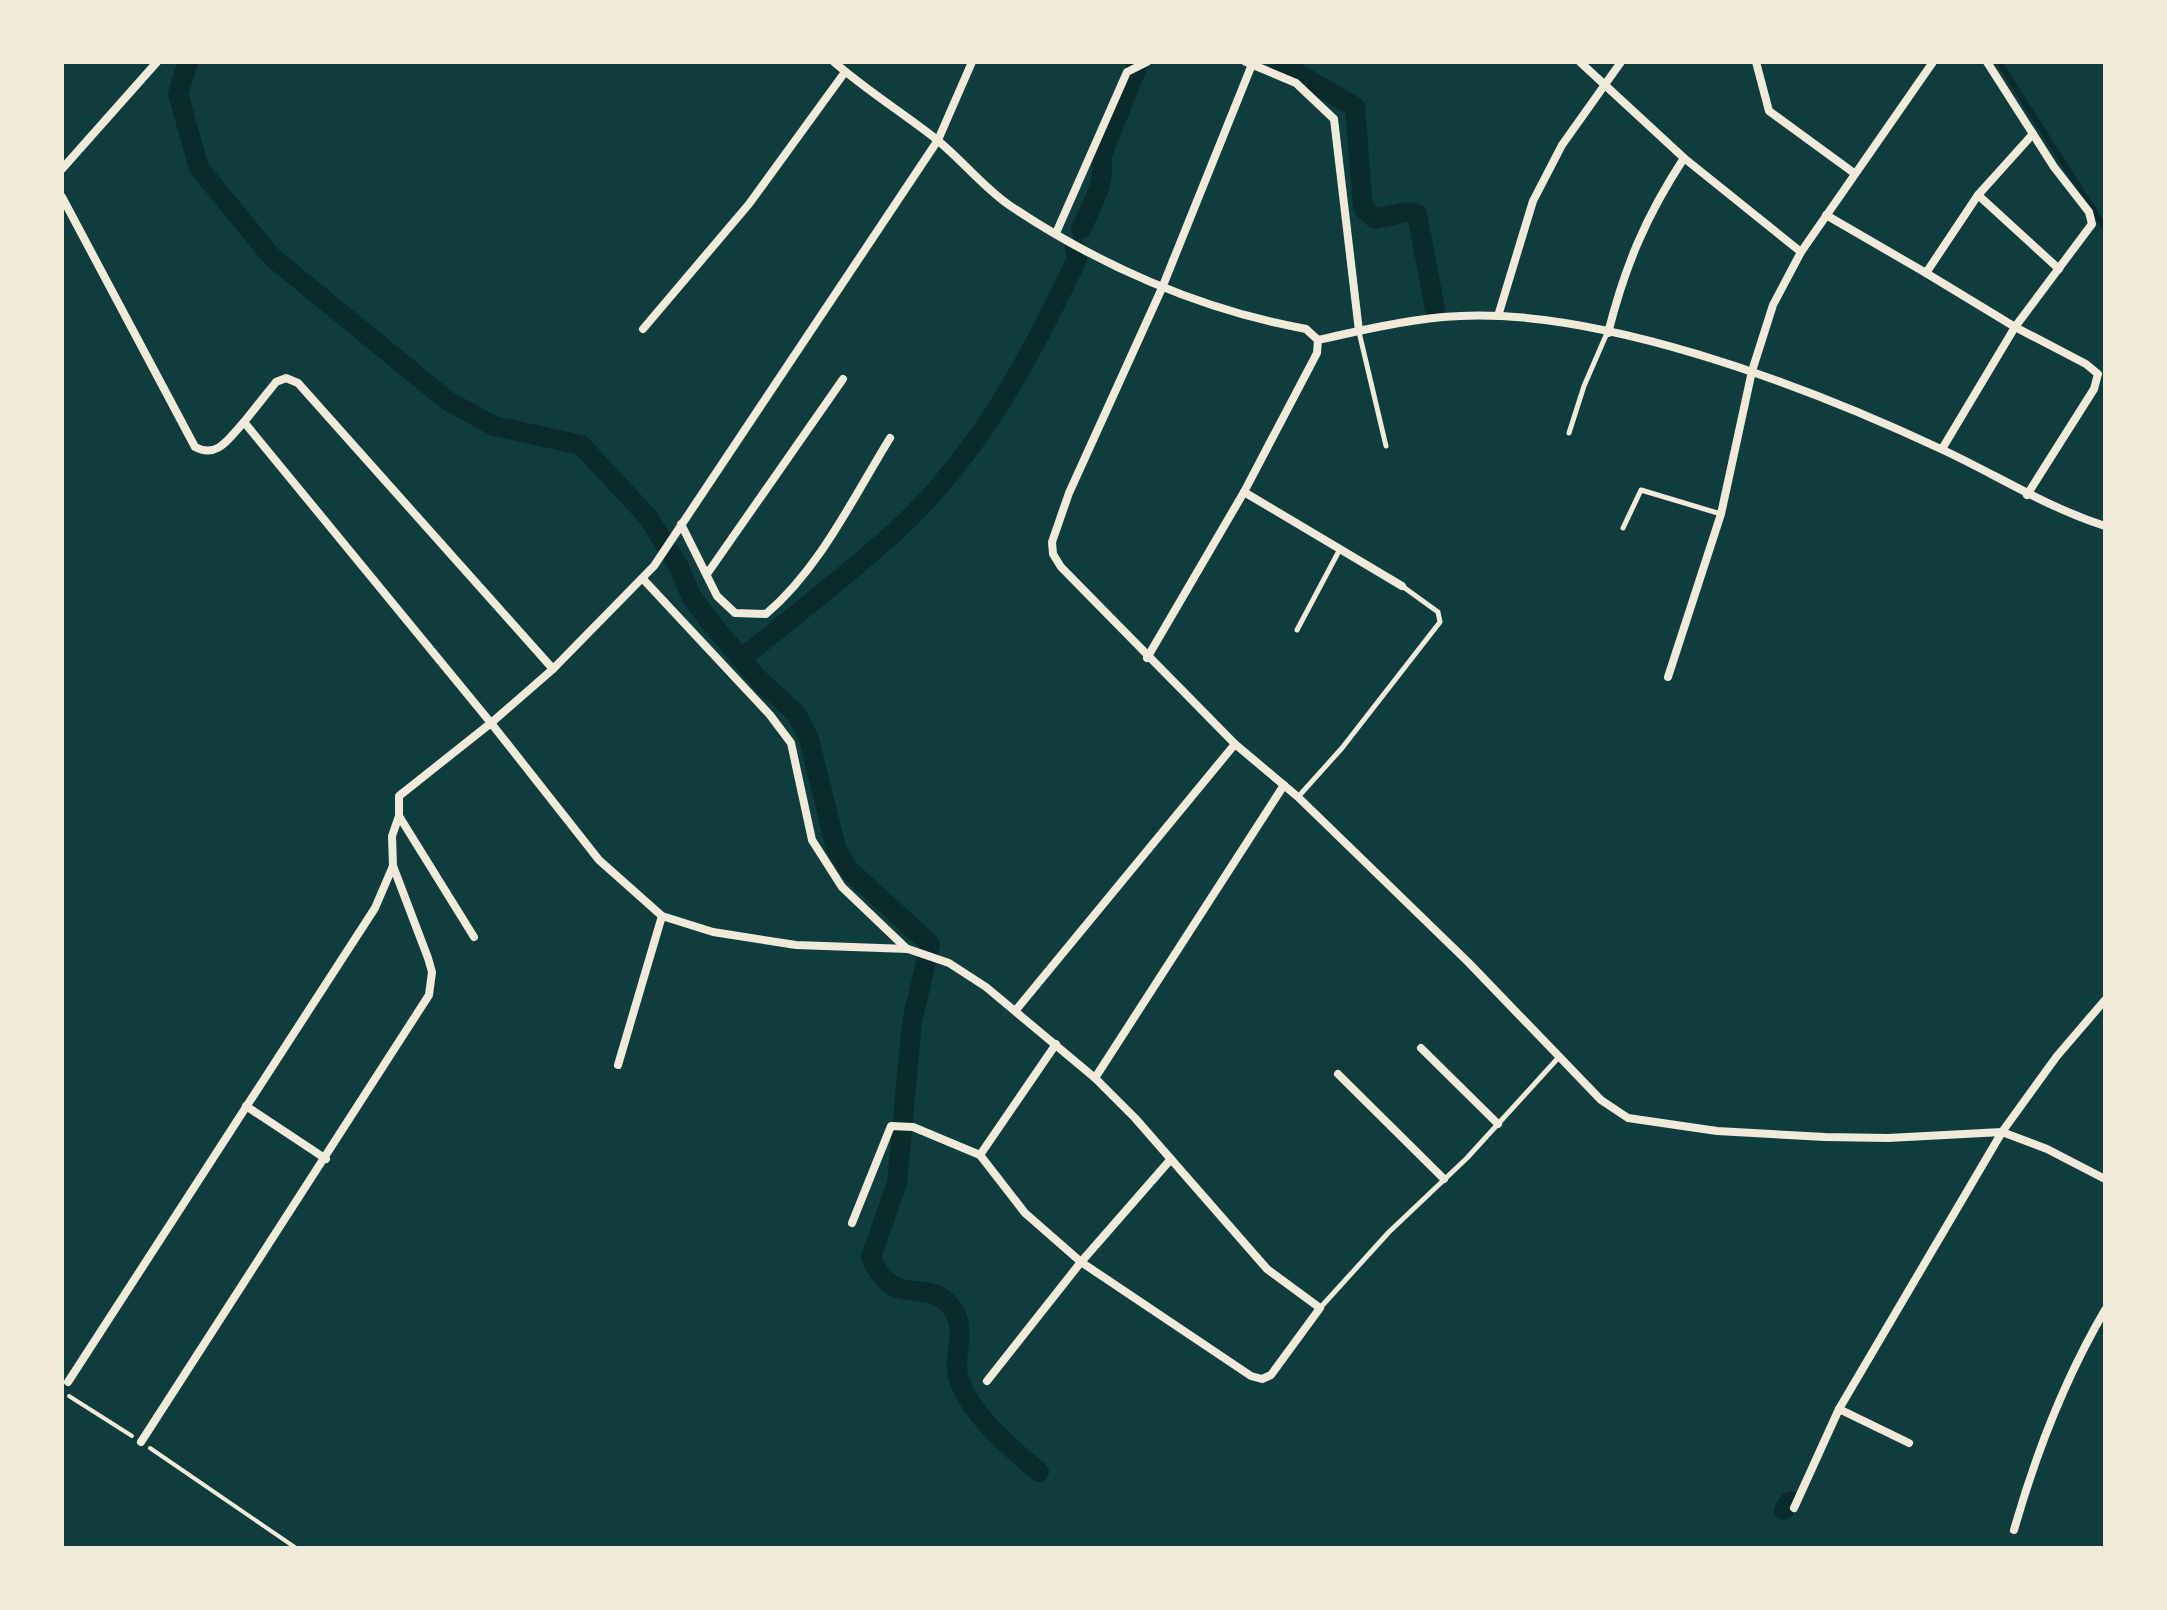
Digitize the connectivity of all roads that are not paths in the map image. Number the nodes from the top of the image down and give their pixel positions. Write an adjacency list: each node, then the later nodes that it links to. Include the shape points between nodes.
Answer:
1 (157, 62): 16 (street)
2 (834, 62): 11 (street)
3 (972, 62): 14 (street)
4 (1147, 62): 21 (street, via 1127,72)
5 (1580, 62): 12 (street)
6 (1621, 62): 12 (street)
7 (1756, 62): 17 (street, via 1769,111)
8 (1933, 62): 17 (street)
9 (1987, 62): 13 (street)
10 (1251, 63): 25 (street); 29 (street, via 1296,83 1334,119)
11 (845, 72): 14 (street); 28 (street, via 749,204)
12 (1605, 86): 15 (street); 26 (street, via 1562,145 1533,201)
13 (2033, 134): 18 (street); 23 (street, via 2089,212 2092,224)
14 (938, 140): 21 (street, via 1007,204); 42 (street)
15 (1684, 158): 22 (street); 30 (street, via 1636,241)
16 (62, 169)
17 (1854, 173): 20 (street)
18 (1978, 195): 23 (street); 24 (street)
19 (62, 197): 34 (street, via 195,447 206,453 217,450)
20 (1826, 215): 22 (street); 24 (street)
21 (1056, 233): 25 (street)
22 (1801, 252): 32 (street, via 1773,305)
23 (2059, 269): 27 (street)
24 (1926, 273): 27 (street)
25 (1162, 288): 31 (street, via 1306,329); 50 (street, via 1080,467 1052,542 1061,567)
26 (1498, 316): 29 (street, via 1443,317); 30 (street)
27 (2015, 327): 38 (street); 40 (street, via 2098,374 2094,389)
28 (643, 329)
29 (1359, 331): 31 (street); 37 (lane)
30 (1608, 333): 32 (street); 35 (lane)
31 (1318, 340): 39 (street, via 1317,353)
32 (1752, 371): 38 (street); 41 (street)
33 (843, 379): 46 (street)
34 (244, 422): 51 (street, via 276,382 286,378 298,383); 53 (street)
35 (1569, 433)
36 (890, 438): 46 (street, via 789,595 766,614 735,613 717,596)
37 (1386, 446)
38 (1942, 449): 40 (street)
39 (1244, 492): 45 (street); 50 (street)
40 (2027, 495): 43 (street)
41 (1721, 514): 44 (lane, via 1641,490); 52 (street)
42 (681, 524): 46 (street); 47 (street)
43 (2105, 526)
44 (1623, 528)
45 (1340, 549): 48 (street); 49 (lane)
46 (707, 574)
47 (643, 579): 51 (street); 61 (street, via 791,743 812,840 842,887)
48 (1402, 586): 56 (lane, via 1438,612 1440,622)
49 (1297, 630)
50 (1147, 658): 54 (street)
51 (553, 669): 53 (street)
52 (1668, 677)
53 (491, 723): 57 (street, via 408,785 399,796); 59 (street, via 599,860)
54 (1235, 744): 55 (street); 63 (street)
55 (1284, 785): 56 (street); 69 (street)
56 (1298, 797): 66 (street)
57 (399, 816): 58 (street, via 392,836); 60 (street)
58 (393, 866): 70 (street, via 375,908); 74 (street, via 432,972 429,995)
59 (662, 916): 61 (street, via 713,932 796,945); 67 (street)
60 (474, 937)
61 (912, 950): 63 (street, via 967,973)
62 (2105, 1000): 72 (street)
63 (1016, 1010): 64 (street)
64 (1056, 1044): 69 (street); 73 (street)
65 (1421, 1048): 71 (street)
66 (1559, 1057): 71 (lane); 72 (street, via 1601,1100 1628,1118 1655,1124 1825,1137)
67 (618, 1065)
68 (1338, 1074): 76 (street)
69 (1095, 1078): 75 (street)
70 (246, 1106): 74 (street); 83 (street)
71 (1498, 1124): 76 (lane)
72 (2002, 1132): 77 (street); 84 (street)
73 (980, 1155): 78 (street, via 913,1127 891,1126); 79 (street, via 1025,1213)
74 (326, 1159): 85 (street)
75 (1171, 1159): 79 (street); 80 (street, via 1267,1269)
76 (1444, 1179): 80 (lane)
77 (2105, 1179)
78 (852, 1223)
79 (1081, 1262): 80 (street, via 1262,1379 1271,1375); 82 (street)
80 (1320, 1308)
81 (2105, 1310): 88 (street, via 2036,1452)
82 (987, 1381)
83 (68, 1382)
84 (1839, 1409): 86 (street); 87 (street)
85 (141, 1442)
86 (1909, 1443)
87 (1794, 1508)
88 (2014, 1530)

